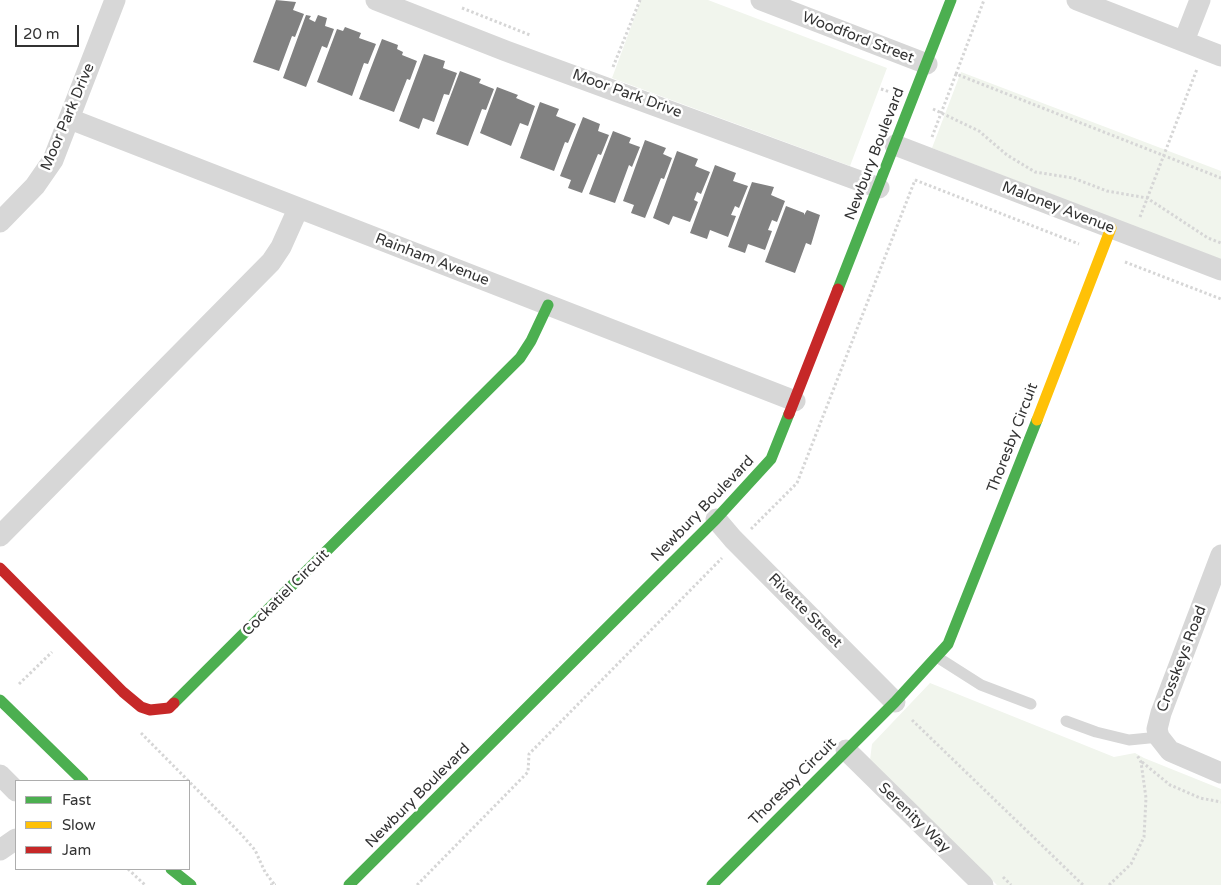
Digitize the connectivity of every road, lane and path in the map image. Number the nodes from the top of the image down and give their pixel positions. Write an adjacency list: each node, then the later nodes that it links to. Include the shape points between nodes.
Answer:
1 (116, 0): 20 (street, Moor Park Drive)
2 (640, 0): 14 (path, via 614,67)
3 (761, 0): 15 (street, Woodford Street)
4 (951, 0): 15 (street, Newbury Boulevard)
5 (984, 0): 16 (path)
6 (1077, 0): 11 (street)
7 (1200, 0): 11 (street)
8 (384, 1): 25 (street, Moor Park Drive, via 506,51)
9 (458, 7): 10 (path)
10 (532, 35)
11 (1184, 41): 12 (street)
12 (1221, 56)
13 (1200, 60): 22 (path)
14 (605, 64)
15 (926, 64): 18 (street, Newbury Boulevard)
16 (956, 74): 19 (path); 22 (path)
17 (881, 89): 18 (path)
18 (912, 101): 19 (path); 21 (street, Newbury Boulevard)
19 (942, 112): 23 (path); 26 (path, via 980,131 1007,155 1035,172 1073,178 1107,191)
20 (70, 120): 27 (street, Rainham Avenue); 28 (street, Moor Park Drive, via 45,174)
21 (895, 146): 23 (street, Maloney Avenue); 25 (street, Newbury Boulevard)
22 (1164, 155): 24 (path); 26 (path)
23 (924, 156): 29 (street, Maloney Avenue); 32 (path, via 915,180)
24 (1221, 178)
25 (879, 188): 36 (street, Newbury Boulevard)
26 (1147, 198): 30 (path); 31 (path, via 1208,238)
27 (298, 208): 35 (street, Rainham Avenue); 38 (street, via 271,262)
28 (0, 222)
29 (1111, 228): 30 (street, Maloney Avenue); 32 (street, Thoresby Circuit)
30 (1132, 236): 33 (street, Maloney Avenue)
31 (1221, 242)
32 (1102, 252): 34 (path); 42 (street, Thoresby Circuit, via 962,612 948,644)
33 (1221, 270)
34 (1221, 298)
35 (548, 305): 36 (street, Rainham Avenue); 40 (street, Cockatiel Circuit, via 532,342 520,358 170,708 150,710 141,707)
36 (795, 401): 37 (street, Newbury Boulevard, via 772,459)
37 (716, 519): 45 (street, Rivette Street); 69 (street, Newbury Boulevard)
38 (0, 536)
39 (1221, 554): 50 (street, Crosskeys Road, via 1161,713 1157,729)
40 (0, 568)
41 (54, 650): 43 (path)
42 (937, 656): 45 (street, Thoresby Circuit); 46 (lane, via 981,685)
43 (18, 684)
44 (0, 700): 56 (street)
45 (896, 702): 51 (street, Thoresby Circuit)
46 (1031, 704)
47 (912, 719): 72 (path)
48 (1066, 721): 50 (lane, via 1129,740)
49 (139, 732): 57 (path)
50 (1159, 737): 54 (street, via 1179,757)
51 (846, 750): 70 (street, Thoresby Circuit); 71 (street, Serenity Way)
52 (1135, 753): 53 (path)
53 (1141, 762): 60 (path, via 1170,785 1200,798); 73 (path, via 1146,798 1144,837 1131,864)
54 (1221, 773)
55 (0, 775): 59 (street)
56 (82, 780)
57 (187, 780)
58 (190, 783): 66 (path, via 255,850)
59 (15, 790)
60 (1221, 802)
61 (15, 841): 62 (street)
62 (0, 850)
63 (129, 870): 67 (path)
64 (172, 870): 65 (street)
65 (183, 882): 68 (street)
66 (274, 884)
67 (145, 885)
68 (191, 885)
69 (350, 885)
70 (712, 885)
71 (983, 885)
72 (1083, 885)
73 (1109, 885)

